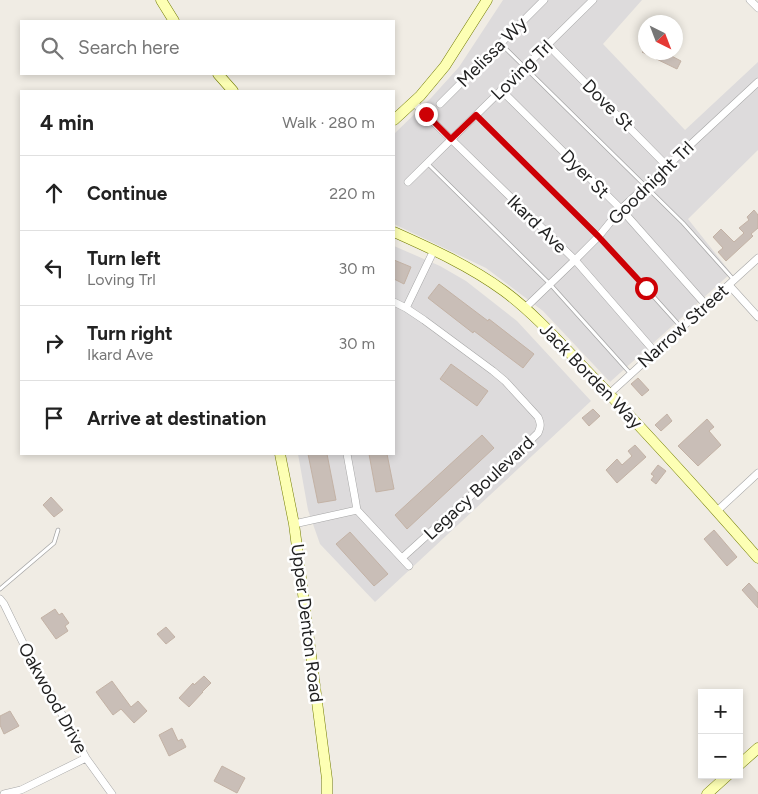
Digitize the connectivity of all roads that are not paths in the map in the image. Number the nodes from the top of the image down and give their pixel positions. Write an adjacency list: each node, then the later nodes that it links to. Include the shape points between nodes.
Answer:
1 (161, 0): 7 (street)
2 (487, 0): 15 (street, via 445,66)
3 (544, 0): 8 (street, Melissa Wy)
4 (593, 0): 9 (street, Loving Trl)
5 (750, 0): 6 (street)
6 (758, 8)
7 (173, 20)
8 (501, 44): 10 (lane); 16 (street, Melissa Wy)
9 (548, 45): 10 (street, Loving Trl); 21 (street, Dove St)
10 (525, 67): 14 (street, Loving Trl); 23 (lane)
11 (219, 75): 13 (street)
12 (758, 82): 21 (street, Goodnight Trl)
13 (232, 90)
14 (501, 90): 17 (street, Loving Trl); 24 (street, Dyer St)
15 (413, 102): 18 (street); 19 (street, Ikard Ave)
16 (440, 104)
17 (476, 115): 19 (street, Loving Trl); 26 (lane)
18 (395, 119)
19 (451, 139): 20 (street, Loving Trl); 29 (street, Ikard Ave)
20 (428, 163): 22 (street, Loving Trl); 31 (lane)
21 (668, 166): 23 (street, Goodnight Trl)
22 (408, 182)
23 (646, 186): 24 (street, Goodnight Trl); 30 (lane, via 683,223)
24 (621, 210): 26 (street, Goodnight Trl); 33 (street, Dyer St)
25 (395, 232): 27 (street, Jack Borden Way)
26 (598, 236): 29 (street, Goodnight Trl); 37 (lane)
27 (434, 250): 34 (street); 35 (street, Jack Borden Way, via 484,277)
28 (758, 258): 30 (street, Narrow Street)
29 (575, 260): 31 (street, Goodnight Trl); 38 (street, Ikard Ave)
30 (731, 283): 33 (street, Narrow Street); 36 (street)
31 (550, 284): 35 (street, Goodnight Trl); 39 (lane)
32 (395, 302): 34 (street, Legacy Boulevard)
33 (706, 305): 37 (street, Narrow Street)
34 (406, 308): 48 (street, Legacy Boulevard, via 505,381 538,417 541,427 508,462)
35 (524, 308): 40 (street, Jack Borden Way)
36 (758, 317)
37 (681, 328): 38 (street, Narrow Street)
38 (655, 352): 39 (street, Narrow Street)
39 (631, 374): 40 (street, Narrow Street)
40 (609, 394): 45 (street, Jack Borden Way)
41 (280, 455): 46 (street, Upper Denton Road)
42 (347, 455): 44 (street)
43 (758, 473): 45 (street)
44 (357, 510): 46 (street); 48 (street)
45 (717, 511): 49 (street, Jack Borden Way)
46 (294, 524): 60 (street, Upper Denton Road)
47 (58, 530): 51 (lane, via 54,543)
48 (402, 558): 50 (street)
49 (758, 558)
50 (409, 566)
51 (0, 589)
52 (0, 598): 54 (street, Oakwood Drive)
53 (758, 748): 55 (street)
54 (86, 758): 58 (street, via 21,790); 59 (street, Oakwood Drive)
55 (743, 761)
56 (724, 779): 57 (street)
57 (710, 793)
58 (4, 794)
59 (112, 794)
60 (327, 794)

